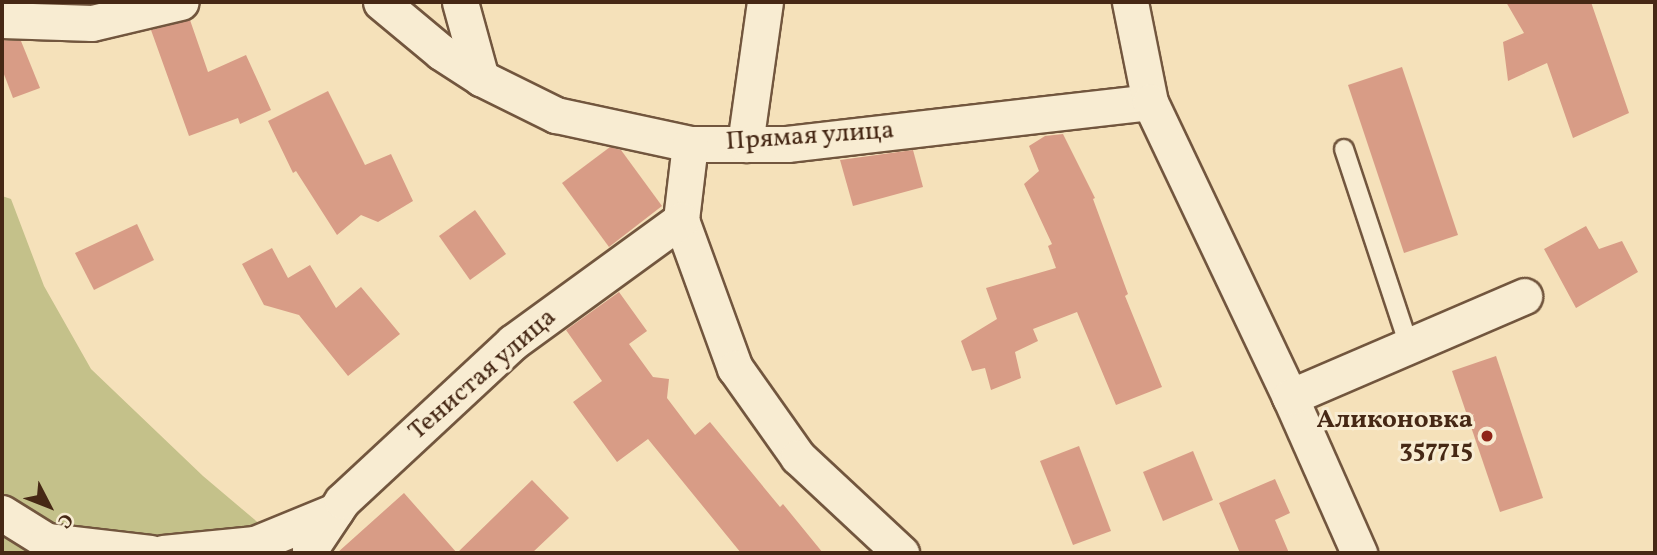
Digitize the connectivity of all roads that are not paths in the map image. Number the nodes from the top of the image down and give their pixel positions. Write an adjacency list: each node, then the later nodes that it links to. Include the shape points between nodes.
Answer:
1 (181, 2): 6 (street, via 92,23)
2 (381, 2): 7 (street, Прямая улица, via 441,52)
3 (460, 2): 7 (street)
4 (765, 2): 10 (street)
5 (1130, 2): 8 (street)
6 (2, 20)
7 (481, 78): 9 (street, Прямая улица, via 556,115)
8 (1150, 102): 10 (street, Прямая улица, via 787,144); 15 (street)
9 (690, 144): 10 (street, Прямая улица); 12 (street)
10 (745, 144)
11 (1344, 149): 14 (lane)
12 (681, 220): 16 (street, Тенистая улица, via 513,342); 21 (street, via 735,368 798,457)
13 (1524, 296): 14 (street)
14 (1409, 345): 15 (street)
15 (1290, 397): 22 (street)
16 (335, 511): 19 (street, via 255,544); 20 (street, Тенистая улица, via 310,549)
17 (2, 513): 18 (street, via 47,541)
18 (150, 553)
19 (163, 553)
20 (312, 553)
21 (901, 553)
22 (1359, 553)

